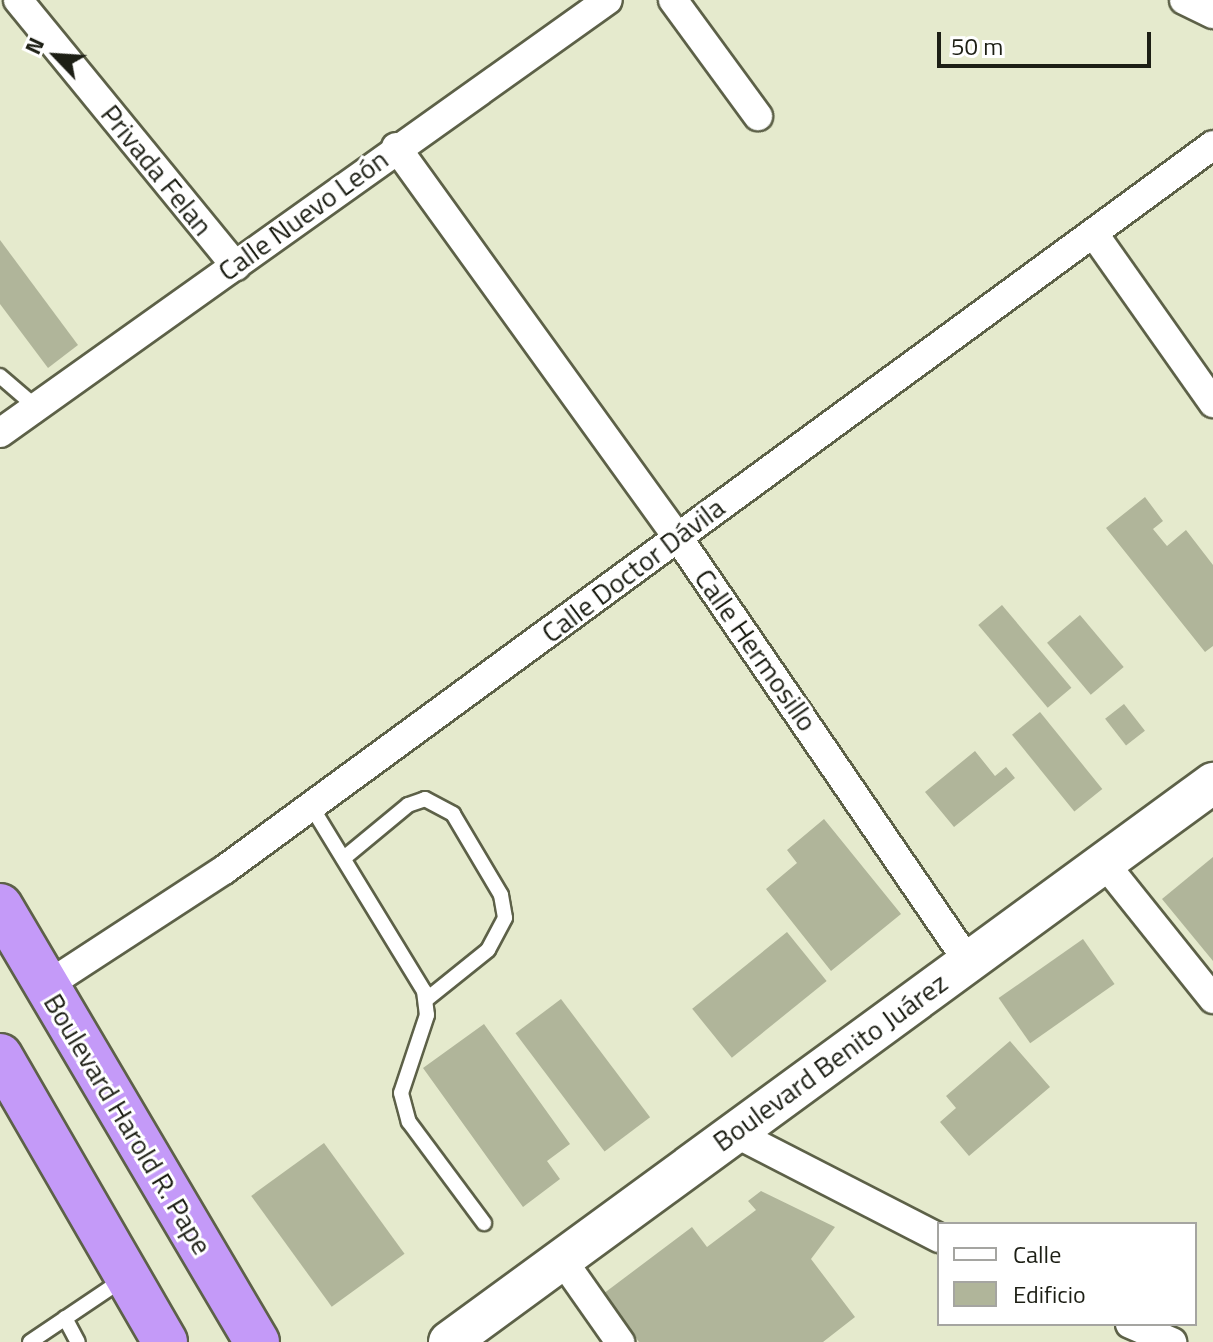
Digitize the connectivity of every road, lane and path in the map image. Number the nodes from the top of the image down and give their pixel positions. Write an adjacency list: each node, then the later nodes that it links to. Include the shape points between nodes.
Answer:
1 (18, 0): 10 (street, Privada Felan)
2 (608, 0): 8 (street, Calle Nuevo León)
3 (673, 0): 6 (street)
4 (1185, 0): 5 (street)
5 (1213, 14)
6 (758, 116)
7 (1213, 145): 9 (street, Calle Doctor Dávila)
8 (396, 147): 10 (street, Calle Nuevo León); 15 (street, Calle Hermosillo)
9 (1094, 234): 12 (street); 15 (street, Calle Doctor Dávila)
10 (236, 266): 13 (street, Calle Nuevo León)
11 (0, 376): 13 (lane)
12 (1213, 403)
13 (36, 407): 14 (street, Calle Nuevo León)
14 (0, 433)
15 (677, 536): 17 (street, Calle Doctor Dávila); 21 (street, Calle Hermosillo)
16 (1213, 783): 19 (main road, Boulevard Benito Juárez)
17 (311, 806): 18 (lane); 22 (street, Calle Doctor Dávila)
18 (344, 858): 23 (lane); 23 (lane, via 408,805 425,799 453,814 501,895 505,918 488,950)
19 (1105, 864): 21 (main road, Boulevard Benito Juárez); 24 (street)
20 (0, 906): 22 (highway, Boulevard Harold R. Pape)
21 (969, 963): 26 (main road, Boulevard Benito Juárez)
22 (46, 986): 33 (highway, Boulevard Harold R. Pape)
23 (427, 999): 27 (lane, via 427,1015 401,1093 409,1122)
24 (1213, 999)
25 (0, 1056): 30 (highway)
26 (733, 1132): 28 (street); 29 (main road, Boulevard Benito Juárez)
27 (484, 1223)
28 (937, 1237)
29 (561, 1258): 38 (main road, Boulevard Benito Juárez); 39 (street)
30 (127, 1277): 31 (lane); 36 (highway)
31 (65, 1318): 34 (lane); 35 (lane)
32 (1135, 1326): 40 (street)
33 (249, 1327): 37 (highway)
34 (30, 1342)
35 (78, 1342)
36 (165, 1342)
37 (286, 1342)
38 (449, 1342)
39 (620, 1342)
40 (1172, 1342)

